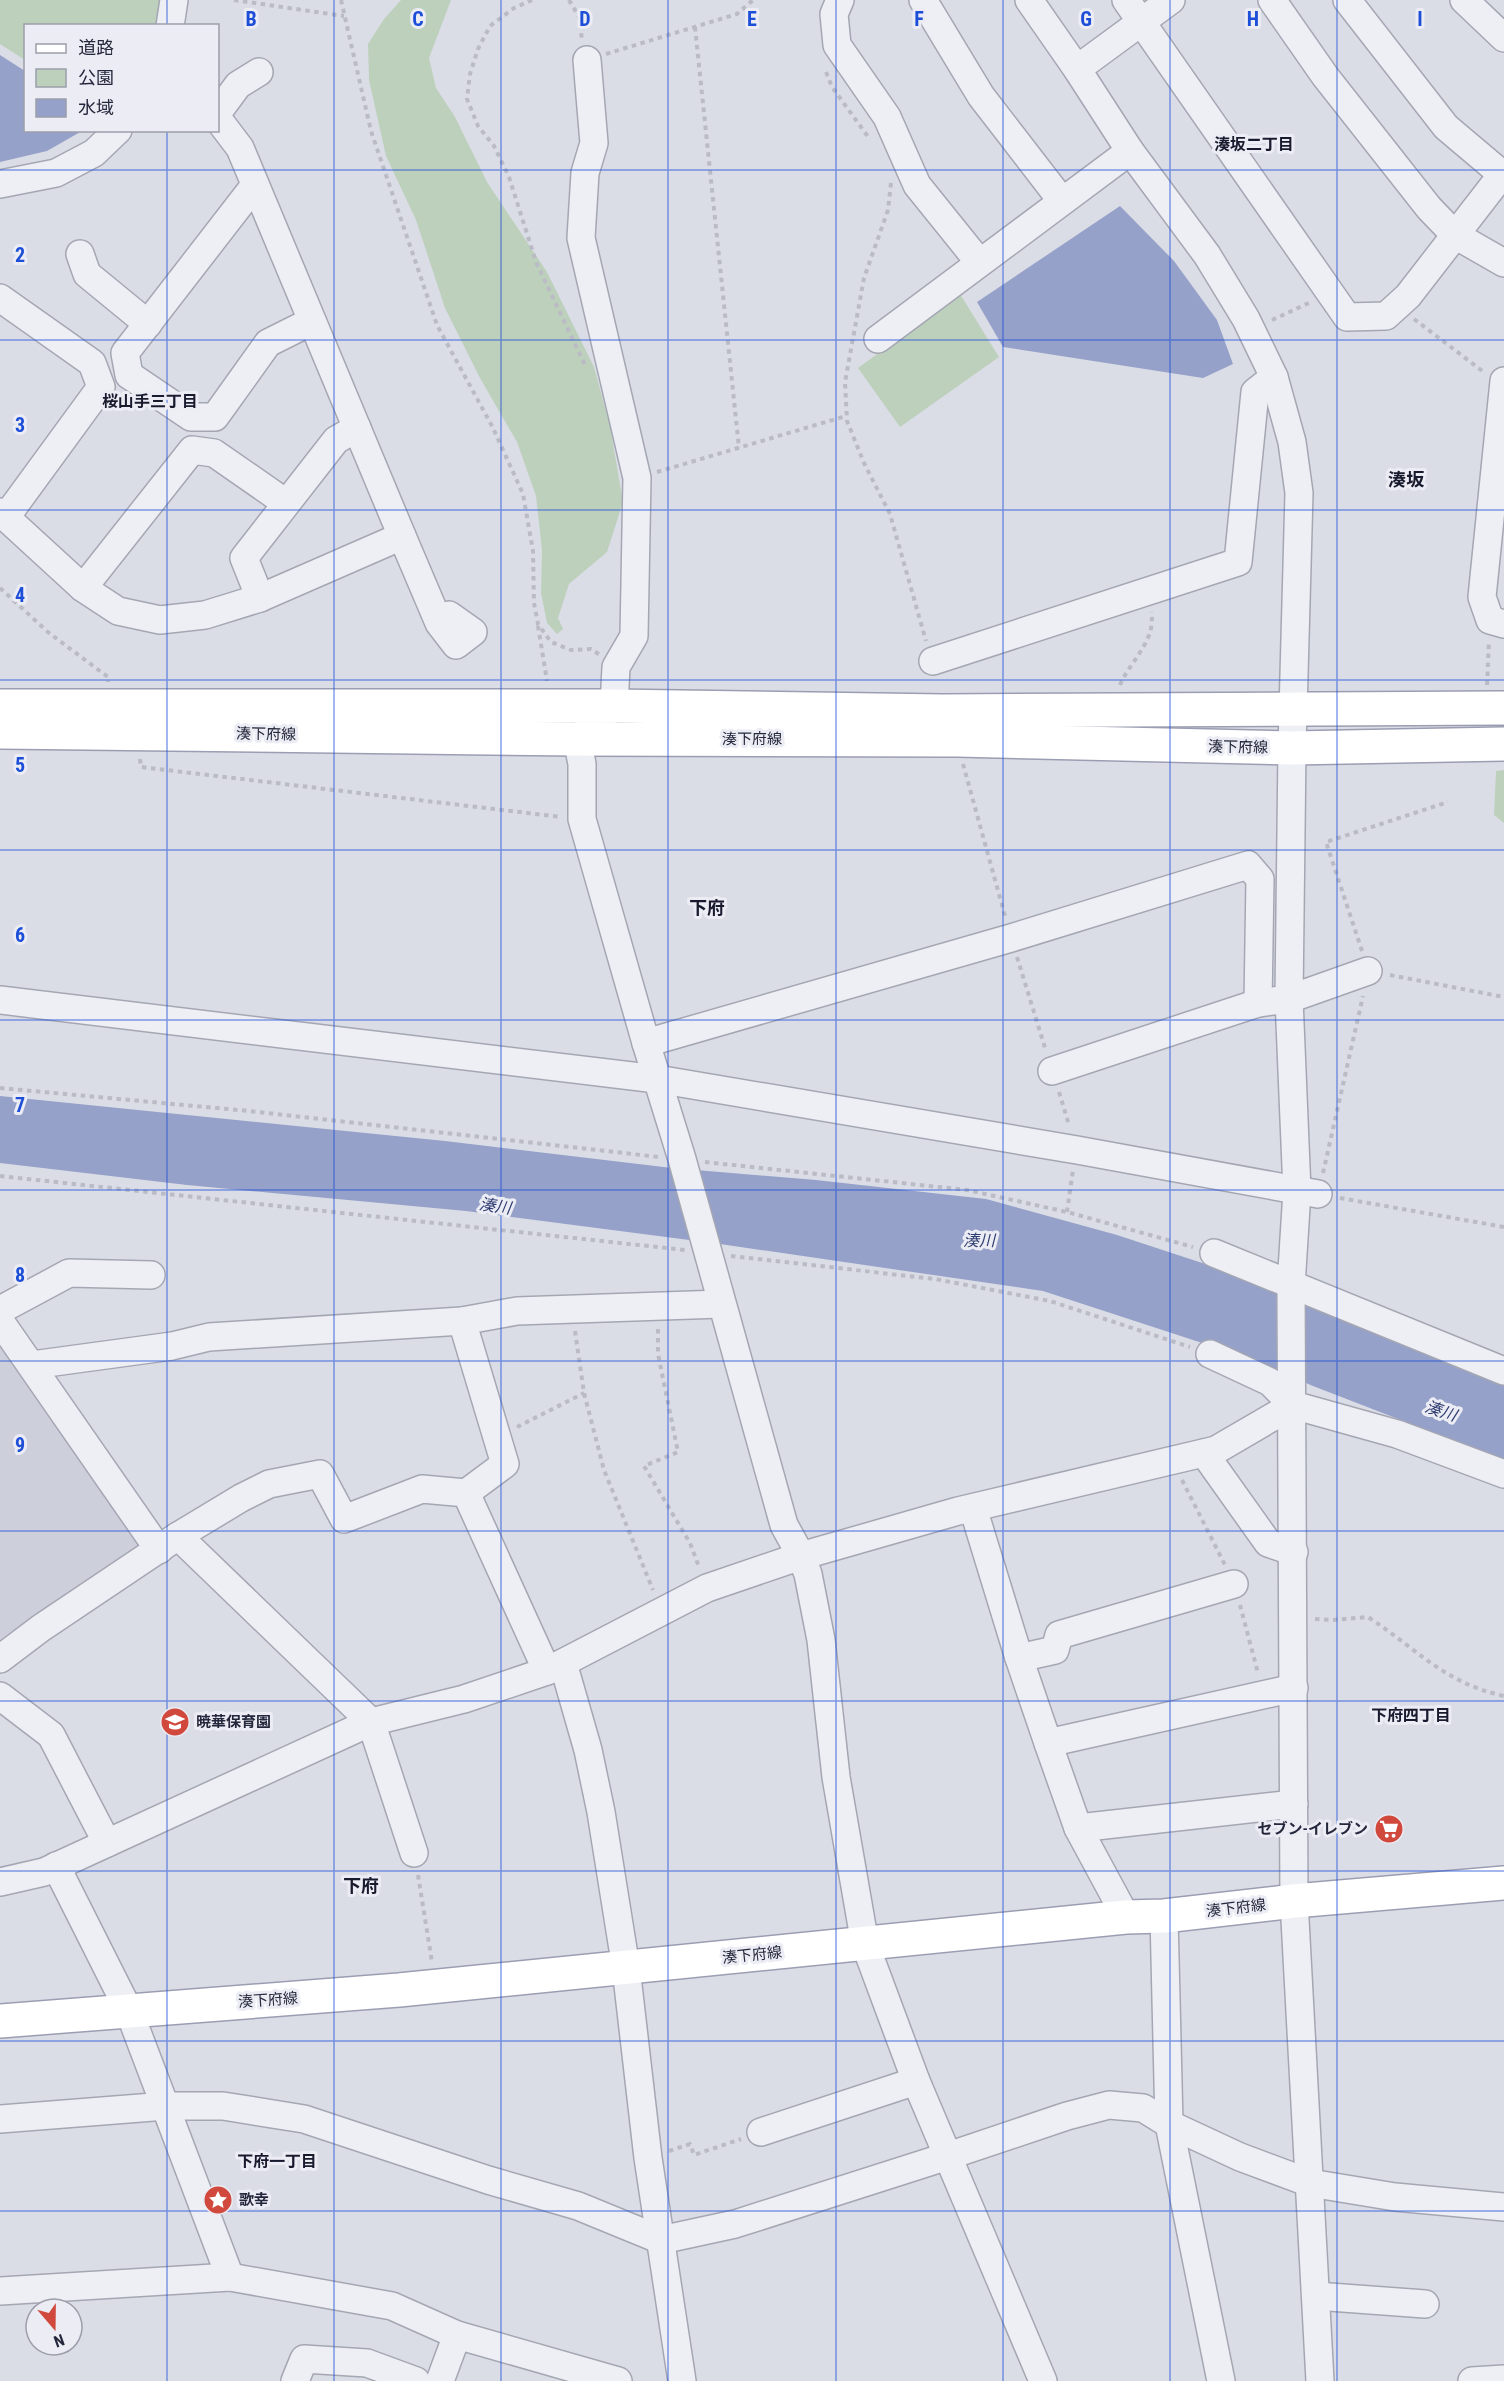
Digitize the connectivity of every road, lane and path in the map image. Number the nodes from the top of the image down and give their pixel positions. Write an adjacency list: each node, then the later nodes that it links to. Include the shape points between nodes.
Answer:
1 (174, 0): 16 (street)
2 (234, 0): 15 (path)
3 (341, 0): 15 (path)
4 (532, 0): 41 (path, via 490,26 477,49 467,99 478,126 494,146 509,177 536,262)
5 (569, 0): 19 (path, via 579,17)
6 (753, 0): 17 (path, via 737,14)
7 (840, 0): 32 (street, via 834,14 837,45 886,117 917,185)
8 (923, 0): 29 (street, via 981,96)
9 (1029, 0): 20 (street)
10 (1171, 0): 14 (street)
11 (1272, 0): 30 (street, via 1325,76 1429,208)
12 (1347, 0): 26 (street, via 1446,127)
13 (1464, 0): 18 (street)
14 (1134, 10): 20 (street); 34 (street)
15 (344, 16): 58 (path, via 371,131 437,325 493,428 523,494 533,551)
16 (170, 24)
17 (695, 27): 19 (path); 46 (path)
18 (1504, 38)
19 (587, 60): 47 (street, via 594,143 585,173 581,238)
20 (1077, 69): 25 (street)
21 (259, 72): 22 (street, via 238,85)
22 (219, 111)
23 (219, 120): 28 (street, via 240,148)
24 (116, 132): 27 (street, via 94,153 56,173)
25 (1130, 151): 29 (street); 39 (street, via 1207,255)
26 (1503, 174): 30 (street)
27 (0, 184)
28 (255, 185): 37 (street); 38 (street)
29 (1062, 201): 32 (street)
30 (1455, 235): 33 (street); 36 (street)
31 (80, 254): 38 (street, via 87,274)
32 (979, 262): 40 (street)
33 (1504, 262)
34 (1331, 293): 36 (street, via 1347,318 1386,316); 39 (path)
35 (0, 298): 50 (street, via 92,363 101,387)
36 (1397, 307): 43 (path)
37 (312, 321): 38 (street, via 268,343 214,417 190,417 129,375 125,353); 45 (street)
38 (148, 324)
39 (1251, 329): 42 (street)
40 (878, 339)
41 (589, 373)
42 (1274, 377): 54 (street, via 1255,392 1238,562); 65 (street, via 1293,442 1299,493)
43 (1503, 384): 48 (street)
44 (846, 416): 46 (path)
45 (357, 428): 49 (street, via 336,440); 51 (street)
46 (740, 448): 47 (path)
47 (637, 478): 61 (street, via 634,636)
48 (1498, 500): 56 (street, via 1482,597)
49 (286, 503): 53 (street, via 214,453 192,450); 55 (street, via 244,558)
50 (3, 514): 53 (street)
51 (402, 536): 55 (street); 57 (street)
52 (0, 588): 63 (path, via 49,633 108,677)
53 (83, 588): 55 (street, via 118,611 160,620 205,615)
54 (1148, 591): 59 (street); 67 (path, via 1153,618 1149,639 1121,684)
55 (260, 598)
56 (1497, 622): 66 (path)
57 (440, 623)
58 (538, 624): 60 (path); 61 (path, via 551,642 571,650 591,649)
59 (933, 662)
60 (546, 666)
61 (616, 667): 64 (street)
62 (0, 706): 63 (main road, 湊下府線)
63 (107, 706): 64 (main road, 湊下府線)
64 (614, 706): 67 (main road, 湊下府線); 70 (street)
65 (1295, 708): 66 (main road, 湊下府線); 67 (main road, 湊下府線); 73 (street)
66 (1495, 708)
67 (1118, 710)
68 (0, 732): 69 (main road, 湊下府線)
69 (134, 733): 70 (main road, 湊下府線); 75 (path, via 141,767)
70 (578, 738): 71 (main road, 湊下府線); 75 (street)
71 (957, 740): 73 (main road, 湊下府線); 76 (path)
72 (1504, 744): 73 (main road, 湊下府線)
73 (1292, 748): 79 (street)
74 (1448, 802): 77 (path, via 1326,842)
75 (582, 819): 82 (street)
76 (1011, 938): 81 (street, via 1248,865 1260,879); 82 (street); 83 (path)
77 (1368, 971): 78 (path); 79 (street); 89 (path)
78 (1504, 997)
79 (1289, 999): 81 (street); 89 (street)
80 (0, 1000): 84 (street)
81 (1258, 1003): 83 (street)
82 (646, 1043): 84 (street)
83 (1052, 1071): 86 (path)
84 (657, 1079): 86 (street); 87 (street)
85 (0, 1088): 87 (path)
86 (1077, 1150): 89 (street); 90 (path)
87 (682, 1159): 90 (path, via 967,1190); 93 (street)
88 (0, 1176): 93 (path)
89 (1308, 1192): 91 (path); 95 (street)
90 (1067, 1212): 92 (path)
91 (1504, 1227)
92 (1214, 1253): 95 (street)
93 (708, 1254): 96 (street); 102 (path, via 935,1279 1050,1301)
94 (151, 1275): 98 (street, via 69,1273)
95 (1292, 1286): 104 (street); 106 (street)
96 (721, 1304): 97 (street); 114 (street, via 784,1525)
97 (658, 1306): 99 (street); 116 (path, via 658,1354 678,1452 644,1466 690,1543)
98 (0, 1310)
99 (572, 1310): 101 (street, via 517,1311); 105 (path)
100 (0, 1321): 103 (street)
101 (462, 1321): 103 (street, via 209,1337 172,1346); 107 (street)
102 (1210, 1354): 106 (street, via 1270,1382)
103 (32, 1365): 112 (street)
104 (1504, 1371)
105 (584, 1393): 107 (path); 117 (path, via 604,1470)
106 (1293, 1405): 108 (street, via 1216,1450); 109 (street, via 1396,1434); 113 (street)
107 (497, 1437): 110 (street, via 505,1464)
108 (1204, 1453): 111 (street); 113 (street, via 1268,1543)
109 (1504, 1474)
110 (466, 1494): 112 (street, via 422,1489 344,1519 320,1474 269,1484); 121 (street)
111 (972, 1508): 114 (street); 119 (street)
112 (169, 1543): 120 (street); 125 (street)
113 (1294, 1552): 118 (street)
114 (801, 1556): 116 (street); 137 (street, via 821,1640 836,1777)
115 (1234, 1584): 119 (street, via 1059,1635 1055,1650)
116 (707, 1588): 117 (street)
117 (661, 1610): 121 (street)
118 (1294, 1618): 122 (street); 124 (path, via 1368,1617 1438,1670 1481,1691)
119 (1019, 1658): 126 (street)
120 (0, 1659)
121 (555, 1667): 125 (street, via 464,1699); 138 (street, via 588,1750)
122 (1294, 1688): 126 (street); 127 (street)
123 (0, 1696): 129 (street, via 51,1735)
124 (1504, 1696)
125 (371, 1722): 129 (street); 130 (street)
126 (1048, 1743): 128 (street)
127 (1294, 1804): 128 (street); 134 (street)
128 (1077, 1828): 136 (street)
129 (106, 1843): 131 (street)
130 (414, 1853): 139 (path)
131 (56, 1866): 132 (street); 140 (street)
132 (0, 1882)
133 (1504, 1883): 134 (main road, 湊下府線)
134 (1294, 1901): 135 (main road, 湊下府線); 149 (street)
135 (1164, 1916): 136 (main road, 湊下府線); 145 (street)
136 (1126, 1917): 137 (main road, 湊下府線)
137 (865, 1944): 138 (main road, 湊下府線); 142 (street)
138 (626, 1968): 139 (main road, 湊下府線); 148 (street)
139 (435, 1986): 140 (main road, 湊下府線)
140 (129, 2011): 141 (main road, 湊下府線); 143 (street)
141 (0, 2020)
142 (916, 2081): 146 (street); 147 (street)
143 (166, 2106): 144 (street); 151 (street, via 223,2106 304,2119 578,2206); 152 (street)
144 (0, 2119)
145 (1168, 2124): 147 (street, via 1143,2108 1109,2105); 149 (street); 164 (street)
146 (761, 2132): 148 (path, via 694,2155 690,2144)
147 (948, 2156): 151 (street, via 735,2224); 163 (street)
148 (648, 2158): 151 (street)
149 (1310, 2183): 150 (street, via 1395,2197); 154 (street)
150 (1504, 2207)
151 (661, 2240): 162 (street)
152 (230, 2277): 153 (street); 156 (street, via 392,2306)
153 (0, 2291)
154 (1316, 2296): 155 (street); 165 (street)
155 (1425, 2304)
156 (457, 2334): 160 (street); 161 (street)
157 (1504, 2379): 166 (street)
158 (295, 2381): 159 (street, via 304,2358 367,2363)
159 (416, 2381)
160 (440, 2381)
161 (618, 2381)
162 (682, 2381)
163 (1043, 2381)
164 (1221, 2381)
165 (1320, 2381)
166 (1472, 2381)

